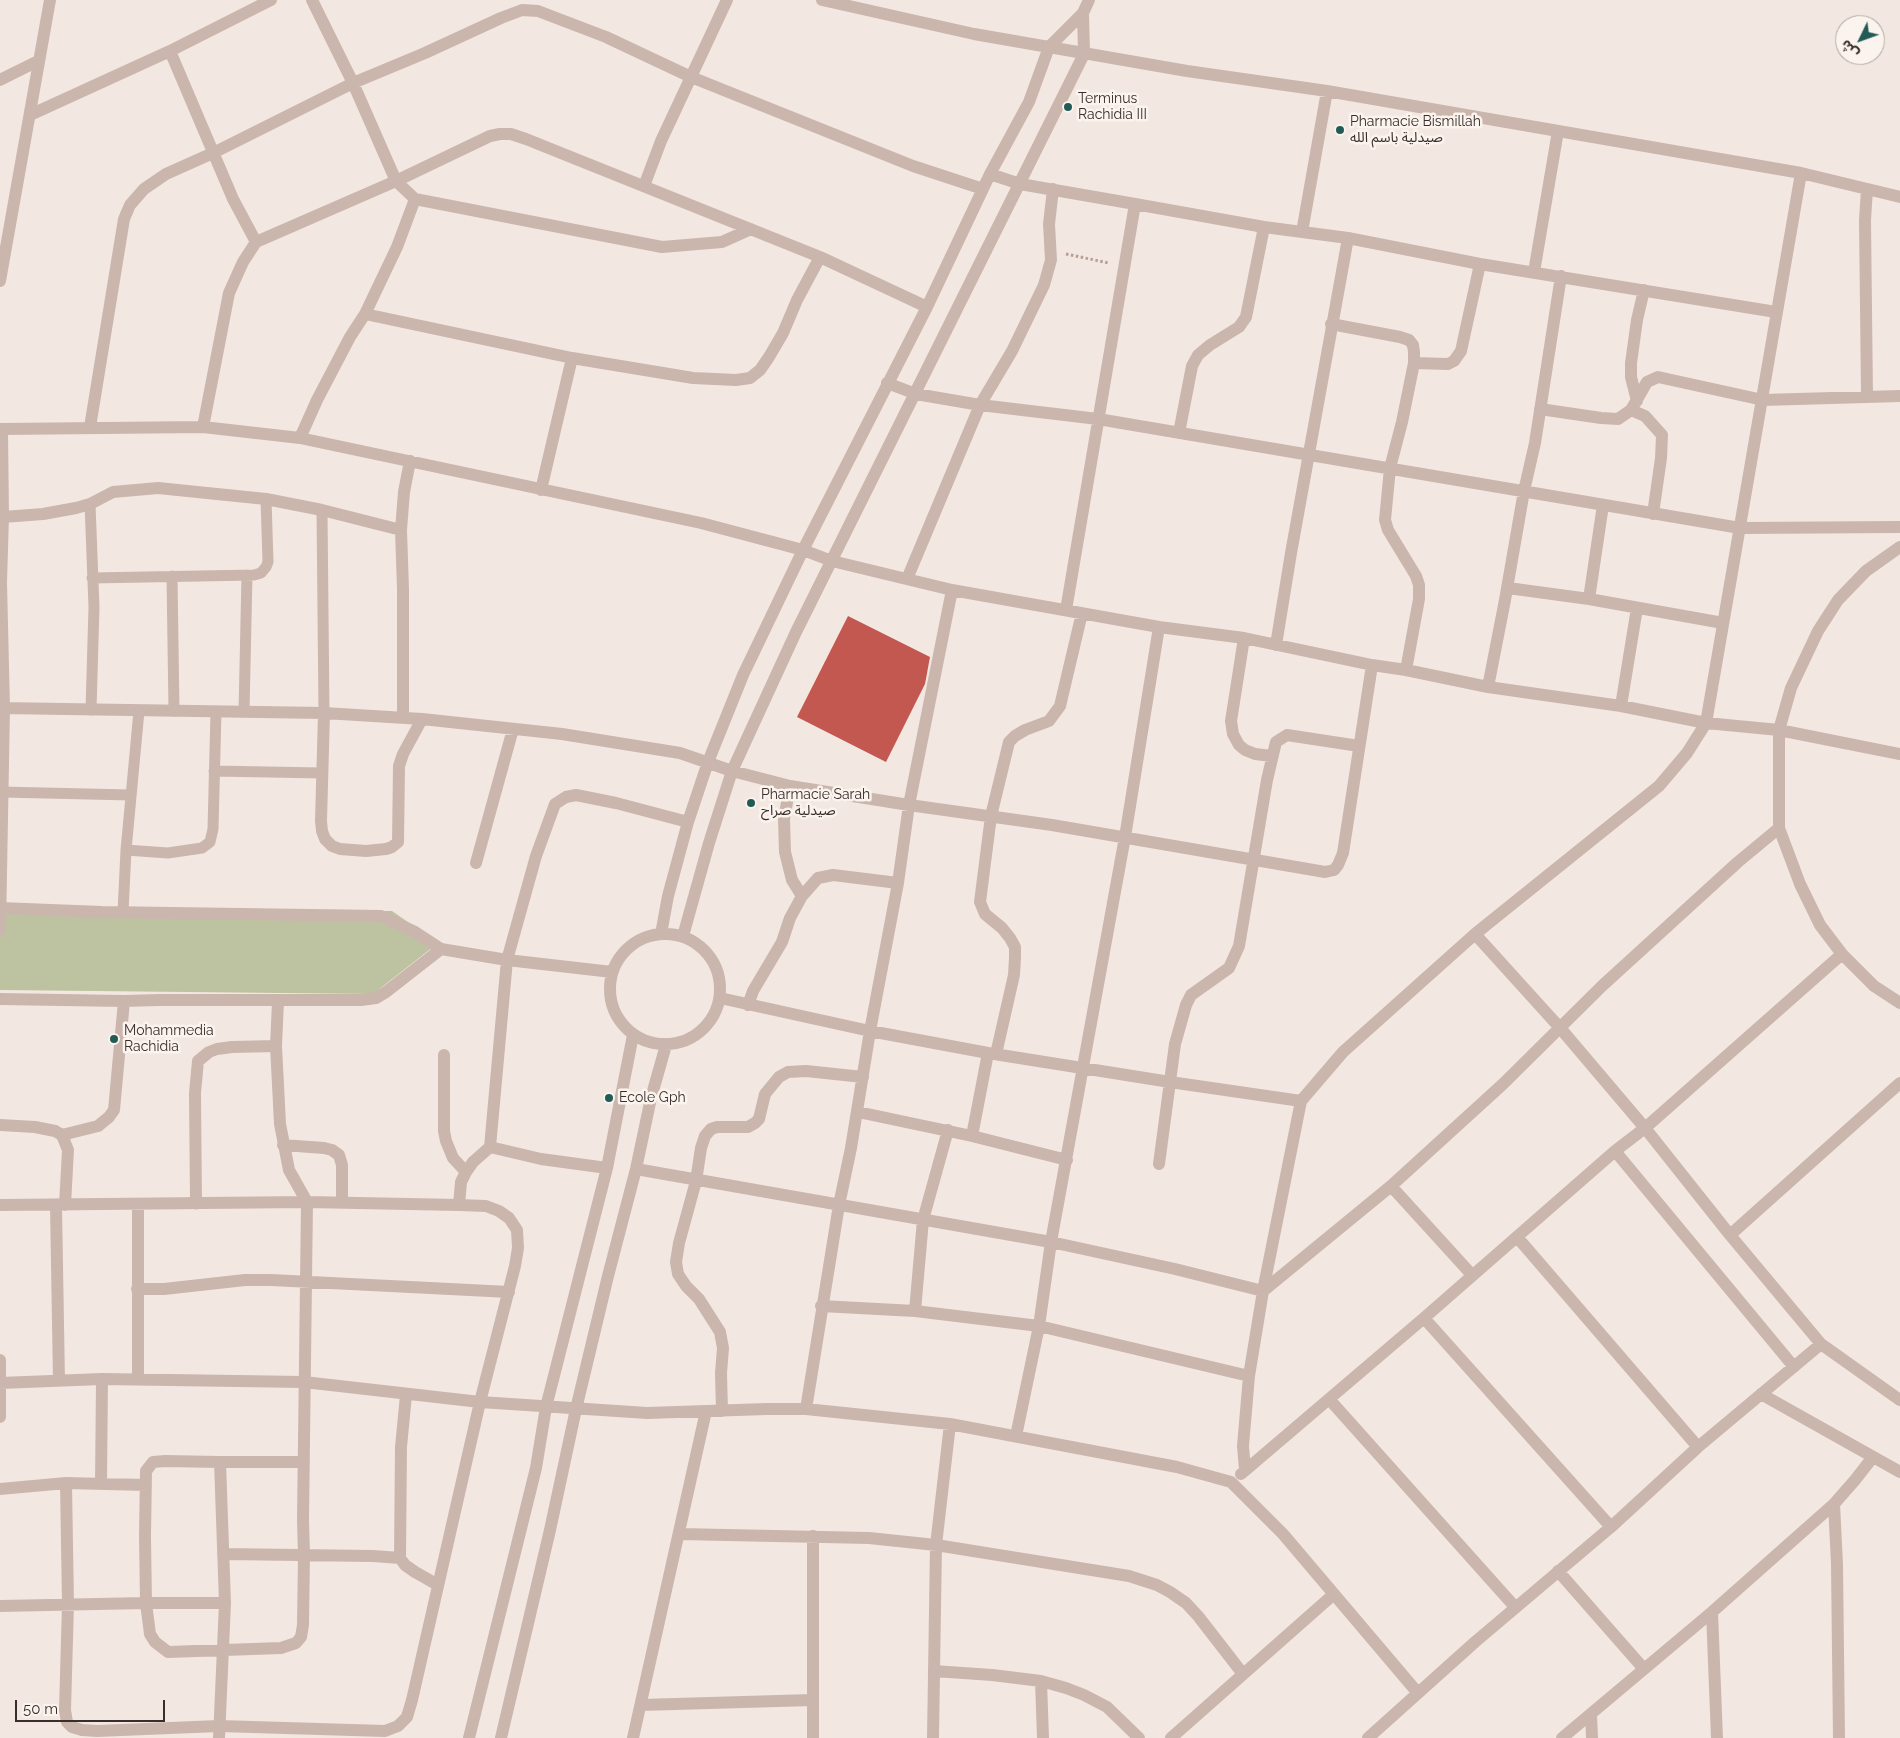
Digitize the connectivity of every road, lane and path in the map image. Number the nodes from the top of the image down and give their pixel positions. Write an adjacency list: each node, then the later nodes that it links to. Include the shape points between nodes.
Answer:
1 (50, 0): 11 (street)
2 (271, 0): 9 (street)
3 (312, 0): 14 (street)
4 (727, 0): 12 (street)
5 (822, 0): 8 (street, via 974,34)
6 (1089, 0): 7 (street)
7 (1083, 13): 8 (street); 10 (street)
8 (1050, 47): 10 (street); 20 (street, via 1029,102)
9 (170, 51): 16 (street); 18 (street)
10 (1084, 54): 15 (street); 22 (street)
11 (38, 61): 13 (street); 16 (street)
12 (691, 77): 14 (street, via 606,37 538,11 522,10); 23 (street); 24 (street, via 913,166)
13 (0, 80)
14 (353, 83): 18 (street); 21 (street)
15 (1327, 91): 17 (street); 32 (street)
16 (30, 115): 41 (street)
17 (1558, 131): 19 (street); 39 (street)
18 (213, 153): 34 (street); 58 (street, via 166,174 144,189 124,219)
19 (1801, 173): 26 (street); 44 (street)
20 (990, 174): 22 (street); 24 (street)
21 (396, 180): 23 (street, via 490,136 511,134); 28 (street); 34 (street)
22 (1020, 184): 25 (street); 50 (street)
23 (644, 186): 31 (street)
24 (983, 189): 43 (street)
25 (1053, 189): 29 (street); 35 (street)
26 (1867, 189): 27 (street); 51 (street)
27 (1900, 197)
28 (415, 199): 31 (street, via 662,247 722,242); 45 (street, via 397,247)
29 (1135, 204): 30 (street); 38 (street)
30 (1264, 226): 32 (street); 61 (street, via 1246,317 1239,327 1210,345 1192,366)
31 (751, 229): 36 (street)
32 (1302, 232): 33 (street)
33 (1348, 238): 37 (street); 46 (street)
34 (256, 242): 59 (street, via 229,292)
35 (1051, 251): 38 (path); 54 (street, via 1044,285 1012,351)
36 (820, 257): 43 (street); 47 (street, via 783,333 760,370 750,378 693,378)
37 (1480, 264): 39 (street); 48 (street, via 1461,350 1454,361 1448,364)
38 (1124, 266): 57 (street)
39 (1534, 272): 40 (street)
40 (1561, 276): 42 (street); 56 (street)
41 (0, 282)
42 (1644, 290): 44 (street); 55 (street, via 1631,363)
43 (927, 307): 49 (street)
44 (1776, 312): 53 (street)
45 (365, 314): 47 (street); 62 (street, via 350,337)
46 (1331, 324): 48 (street, via 1409,340 1413,345); 63 (street)
47 (572, 358): 66 (street)
48 (1414, 363): 65 (street)
49 (887, 383): 50 (street); 78 (street)
50 (916, 394): 54 (street); 79 (street)
51 (1867, 396): 52 (street); 53 (street)
52 (1900, 396)
53 (1762, 400): 55 (street, via 1658,377 1646,382); 75 (street)
54 (980, 405): 57 (street); 83 (street)
55 (1634, 405): 56 (street, via 1618,419); 72 (street, via 1662,436)
56 (1540, 409): 67 (street)
57 (1098, 419): 61 (street); 88 (street)
58 (90, 427): 59 (street); 60 (street)
59 (203, 427): 62 (street)
60 (1, 429): 73 (street)
61 (1179, 433): 63 (street)
62 (300, 438): 64 (street)
63 (1309, 454): 65 (street); 93 (street)
64 (410, 461): 66 (street); 76 (street)
65 (1390, 468): 67 (street); 95 (street, via 1385,520 1419,585)
66 (541, 490): 78 (street, via 701,523)
67 (1524, 491): 70 (street); 84 (street)
68 (266, 499): 69 (street, via 142,488 113,492); 71 (street); 80 (lane, via 268,562 260,572)
69 (90, 504): 73 (street, via 43,514); 82 (lane)
70 (1603, 505): 72 (street); 86 (street)
71 (322, 510): 76 (street); 104 (lane)
72 (1653, 514): 75 (street)
73 (3, 517): 98 (street)
74 (1900, 527): 75 (street)
75 (1740, 528): 90 (street)
76 (401, 530): 105 (street)
77 (1900, 547): 109 (street, via 1866,571 1838,600 1806,654 1791,688)
78 (803, 550): 79 (street); 113 (street, via 743,675)
79 (832, 561): 83 (street); 114 (street)
80 (247, 574): 81 (lane); 103 (lane)
81 (172, 576): 82 (lane); 101 (lane)
82 (92, 578): 99 (lane)
83 (907, 579): 85 (street)
84 (1508, 588): 86 (street); 96 (street)
85 (952, 590): 88 (street); 120 (street)
86 (1589, 599): 87 (street)
87 (1637, 608): 90 (street); 97 (street)
88 (1066, 610): 89 (street)
89 (1082, 613): 91 (street); 121 (street, via 1060,706 1049,721 1025,730 1009,742)
90 (1723, 623): 107 (street)
91 (1158, 628): 92 (street); 124 (street)
92 (1244, 638): 93 (street); 112 (street, via 1231,721 1233,734 1245,750)
93 (1276, 645): 94 (street)
94 (1372, 665): 95 (street); 110 (street)
95 (1406, 670): 96 (street)
96 (1488, 687): 97 (street)
97 (1621, 706): 107 (street)
98 (2, 708): 99 (street); 119 (street)
99 (91, 710): 100 (street)
100 (139, 710): 101 (street); 118 (lane)
101 (174, 711): 102 (street)
102 (216, 712): 103 (street); 115 (lane)
103 (244, 712): 104 (street)
104 (324, 713): 105 (street); 116 (street)
105 (402, 717): 106 (street)
106 (422, 719): 108 (street); 116 (street, via 400,766 399,833 398,842 392,847 376,851 340,849 325,839 321,821)
107 (1706, 723): 109 (street); 134 (street, via 1687,753 1659,786)
108 (513, 730): 113 (street, via 646,747); 127 (street)
109 (1779, 730): 111 (street); 123 (street)
110 (1359, 746): 112 (street, via 1287,735 1276,742); 126 (street, via 1343,854 1334,870 1325,872)
111 (1900, 754)
112 (1272, 756): 126 (street)
113 (708, 762): 114 (street); 122 (street)
114 (732, 770): 117 (street); 135 (street)
115 (214, 771): 116 (lane); 125 (lane, via 213,836 207,846 168,853)
116 (322, 772)
117 (790, 786): 120 (street); 129 (street, via 784,819 784,852 792,880)
118 (131, 795): 119 (lane); 125 (lane)
119 (1, 798): 130 (street)
120 (910, 805): 121 (street); 128 (street)
121 (991, 816): 124 (street); 151 (street, via 980,902 985,914 1002,928 1015,947 1014,975)
122 (688, 822): 133 (street); 138 (street, via 576,795 555,804 536,856)
123 (1778, 828): 137 (street, via 1820,925); 146 (street, via 1638,954)
124 (1125, 837): 126 (street); 153 (street)
125 (126, 850): 131 (lane)
126 (1254, 861): 155 (street, via 1239,946 1228,968 1191,994 1175,1044)
127 (476, 863)
128 (898, 883): 129 (street, via 833,875 818,878); 147 (street)
129 (802, 896): 145 (street)
130 (0, 908): 131 (street); 132 (street)
131 (123, 912): 136 (street, via 381,916 416,932)
132 (0, 930)
133 (661, 934): 135 (street); 139 (street, via 645,937 630,946)
134 (1475, 934): 146 (street); 157 (street, via 1343,1052)
135 (683, 936): 140 (street, via 708,954 721,983)
136 (442, 949): 138 (street); 142 (street, via 376,998)
137 (1842, 954): 144 (street, via 1874,986); 160 (street)
138 (507, 960): 139 (street); 165 (street)
139 (612, 972): 148 (street, via 609,990 612,1007)
140 (720, 998): 145 (street); 149 (street, via 716,1013 696,1036 682,1043)
141 (0, 999): 143 (street)
142 (278, 1001): 143 (street); 150 (street)
143 (124, 1002): 162 (street, via 114,1110 98,1126)
144 (1900, 1003)
145 (748, 1005): 147 (street)
146 (1561, 1029): 160 (street); 173 (street)
147 (870, 1031): 151 (street); 154 (street)
148 (633, 1035): 149 (street); 169 (street)
149 (666, 1045): 170 (street)
150 (276, 1046): 164 (street); 177 (street, via 232,1047 209,1052 198,1061 195,1093)
151 (992, 1053): 153 (street); 163 (street)
152 (444, 1055): 171 (street, via 444,1131 453,1158)
153 (1084, 1069): 155 (street); 167 (street)
154 (863, 1077): 158 (street); 172 (street, via 806,1070 788,1072 779,1077 765,1094 759,1119 754,1123 748,1127 717,1127 705,1136)
155 (1170, 1082): 157 (street); 168 (street)
156 (1900, 1083): 183 (street)
157 (1301, 1101): 189 (street)
158 (858, 1112): 161 (street); 181 (street)
159 (0, 1125): 162 (street, via 35,1127)
160 (1645, 1128): 166 (street); 183 (street)
161 (948, 1130): 163 (street); 182 (street)
162 (62, 1135): 179 (street, via 68,1150)
163 (972, 1136): 167 (street)
164 (284, 1145): 174 (street, via 289,1170); 175 (street, via 324,1148 339,1155)
165 (490, 1147): 169 (street); 171 (street)
166 (1615, 1151): 184 (street); 197 (street)
167 (1067, 1160): 185 (street)
168 (1159, 1164)
169 (607, 1168): 209 (street)
170 (636, 1169): 172 (street); 210 (street)
171 (466, 1172): 180 (street, via 461,1182)
172 (696, 1181): 181 (street); 212 (street, via 676,1262 678,1274 720,1332 723,1348)
173 (1390, 1186): 186 (street); 189 (street)
174 (307, 1202): 175 (street); 177 (street); 187 (street)
175 (342, 1202): 180 (street)
176 (138, 1204): 177 (street); 179 (street); 188 (street)
177 (196, 1204)
178 (0, 1205): 179 (street)
179 (61, 1205): 201 (street)
180 (459, 1205): 190 (street, via 486,1206 499,1211 515,1225 518,1248)
181 (839, 1205): 182 (street); 191 (street)
182 (923, 1220): 185 (street); 192 (street)
183 (1730, 1235): 195 (street)
184 (1517, 1237): 186 (street); 217 (street)
185 (1051, 1242): 189 (street); 194 (street)
186 (1472, 1275): 193 (street)
187 (306, 1282): 188 (street, via 245,1280); 190 (street); 202 (street)
188 (137, 1289): 200 (street)
189 (1263, 1291): 198 (street)
190 (509, 1292): 208 (street)
191 (822, 1306): 192 (street); 211 (street)
192 (915, 1311): 194 (street)
193 (1424, 1318): 206 (street); 229 (street)
194 (1039, 1326): 198 (street); 216 (street)
195 (1821, 1344): 197 (street); 207 (street)
196 (0, 1360): 203 (street)
197 (1794, 1367): 204 (street)
198 (1249, 1376): 221 (street, via 1243,1446)
199 (102, 1379): 200 (street); 201 (street); 225 (street)
200 (138, 1379): 202 (street)
201 (59, 1381): 203 (street)
202 (304, 1382): 205 (street); 220 (street)
203 (1, 1383): 214 (street)
204 (1761, 1394): 217 (street); 218 (street)
205 (406, 1395): 208 (street); 235 (street, via 401,1448)
206 (1329, 1399): 221 (street); 243 (street)
207 (1900, 1400)
208 (480, 1402): 209 (street); 237 (street)
209 (546, 1407): 210 (street); 255 (street, via 536,1468)
210 (576, 1409): 213 (street); 256 (street)
211 (806, 1409): 212 (street); 215 (street)
212 (722, 1411): 213 (street)
213 (706, 1412): 230 (street)
214 (0, 1417)
215 (950, 1424): 216 (street); 232 (street)
216 (1016, 1436): 223 (street, via 1177,1467)
217 (1698, 1447): 229 (street)
218 (1873, 1457): 222 (street); 228 (street)
219 (220, 1462): 220 (street); 226 (street, via 153,1462 146,1471); 233 (street)
220 (304, 1462): 234 (street)
221 (1245, 1470): 223 (street)
222 (1900, 1472)
223 (1231, 1482): 238 (street, via 1283,1534)
224 (66, 1483): 225 (street); 227 (street); 241 (street)
225 (101, 1484): 226 (street)
226 (146, 1485): 239 (street)
227 (0, 1489)
228 (1834, 1504): 244 (street); 267 (street)
229 (1611, 1527): 236 (street)
230 (679, 1534): 231 (street); 252 (street)
231 (813, 1536): 232 (street); 251 (street)
232 (936, 1545): 247 (street); 248 (street, via 1129,1576 1156,1585 1170,1592 1198,1616)
233 (223, 1554): 234 (street); 240 (street)
234 (304, 1555): 235 (street); 245 (street, via 303,1625 296,1643 281,1648)
235 (400, 1558): 237 (street, via 405,1565)
236 (1558, 1571): 243 (street); 246 (street)
237 (438, 1585): 254 (street, via 412,1700 407,1717 398,1726 385,1731)
238 (1334, 1594): 248 (street); 250 (street)
239 (146, 1603): 240 (street); 241 (street); 245 (street, via 150,1634 163,1650)
240 (225, 1603): 245 (street)
241 (68, 1604): 242 (street); 254 (street, via 65,1710 67,1722 72,1727 97,1731)
242 (0, 1606)
243 (1516, 1607): 250 (street)
244 (1712, 1612): 246 (street); 266 (street)
245 (222, 1651): 254 (street)
246 (1644, 1669): 253 (street)
247 (934, 1671): 249 (street); 259 (street)
248 (1243, 1674): 262 (street)
249 (1041, 1681): 260 (street); 261 (street, via 1084,1695 1108,1707)
250 (1417, 1692): 263 (street)
251 (812, 1700): 252 (street); 258 (street)
252 (641, 1705): 257 (street)
253 (1591, 1714): 264 (street); 265 (street)
254 (219, 1732)
255 (469, 1738)
256 (502, 1738)
257 (634, 1738)
258 (813, 1738)
259 (933, 1738)
260 (1043, 1738)
261 (1139, 1738)
262 (1171, 1738)
263 (1368, 1738)
264 (1562, 1738)
265 (1592, 1738)
266 (1717, 1738)
267 (1839, 1738)

